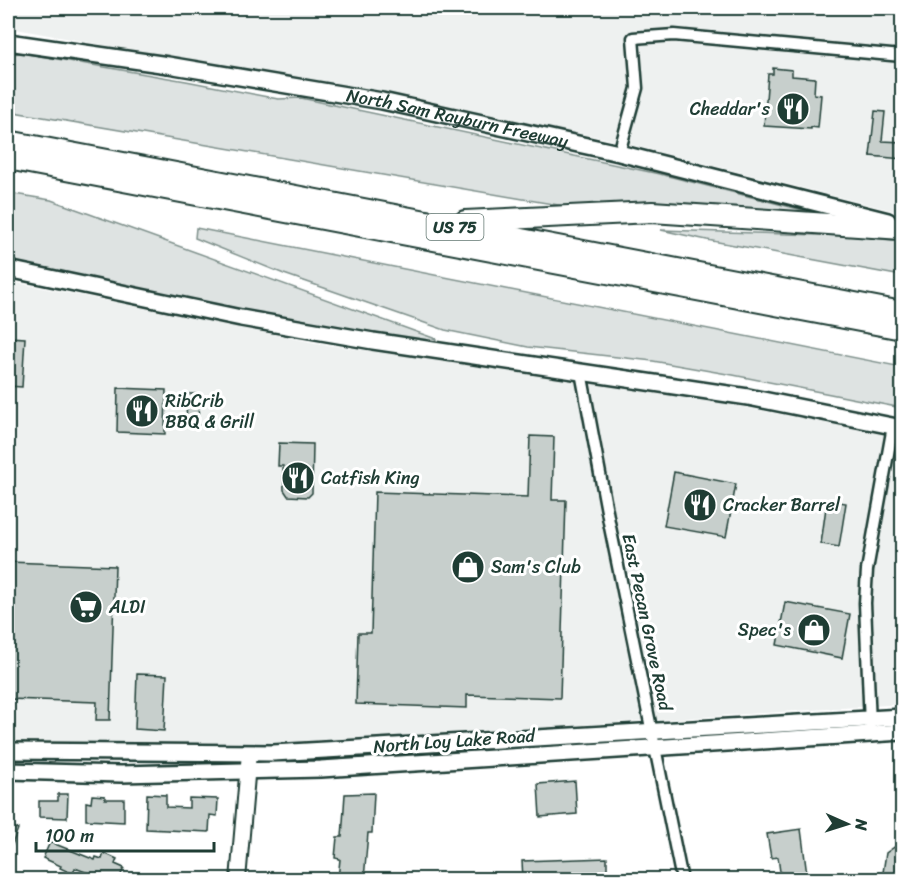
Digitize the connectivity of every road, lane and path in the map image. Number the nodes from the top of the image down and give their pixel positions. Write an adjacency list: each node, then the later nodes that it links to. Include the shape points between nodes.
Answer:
1 (10, 43): 4 (main road, North Sam Rayburn Freeway, via 382,101)
2 (903, 56): 4 (street, via 674,35 633,38 637,88)
3 (8, 141): 6 (highway, US 75)
4 (619, 153): 7 (main road, North Sam Rayburn Freeway)
5 (8, 159): 11 (highway, US 75)
6 (434, 223): 8 (highway, via 652,212); 10 (highway, US 75)
7 (903, 224)
8 (903, 229)
9 (8, 269): 12 (main road, via 241,318)
10 (903, 312)
11 (903, 329)
12 (581, 372): 13 (main road, via 748,397); 16 (street, East Pecan Grove Road)
13 (898, 427): 15 (street, via 867,570)
14 (903, 717): 15 (main road, North Loy Lake Road)
15 (870, 719): 16 (main road, North Loy Lake Road); 18 (street)
16 (652, 732): 19 (street, East Pecan Grove Road); 21 (main road, North Loy Lake Road)
17 (903, 732): 18 (main road, North Loy Lake Road)
18 (870, 735): 19 (main road, North Loy Lake Road)
19 (656, 748): 23 (main road, North Loy Lake Road); 25 (street, East Pecan Grove Road)
20 (8, 751): 21 (main road, North Loy Lake Road)
21 (249, 753): 23 (street)
22 (8, 771): 23 (main road, North Loy Lake Road)
23 (248, 771): 24 (street)
24 (238, 879)
25 (682, 879)

